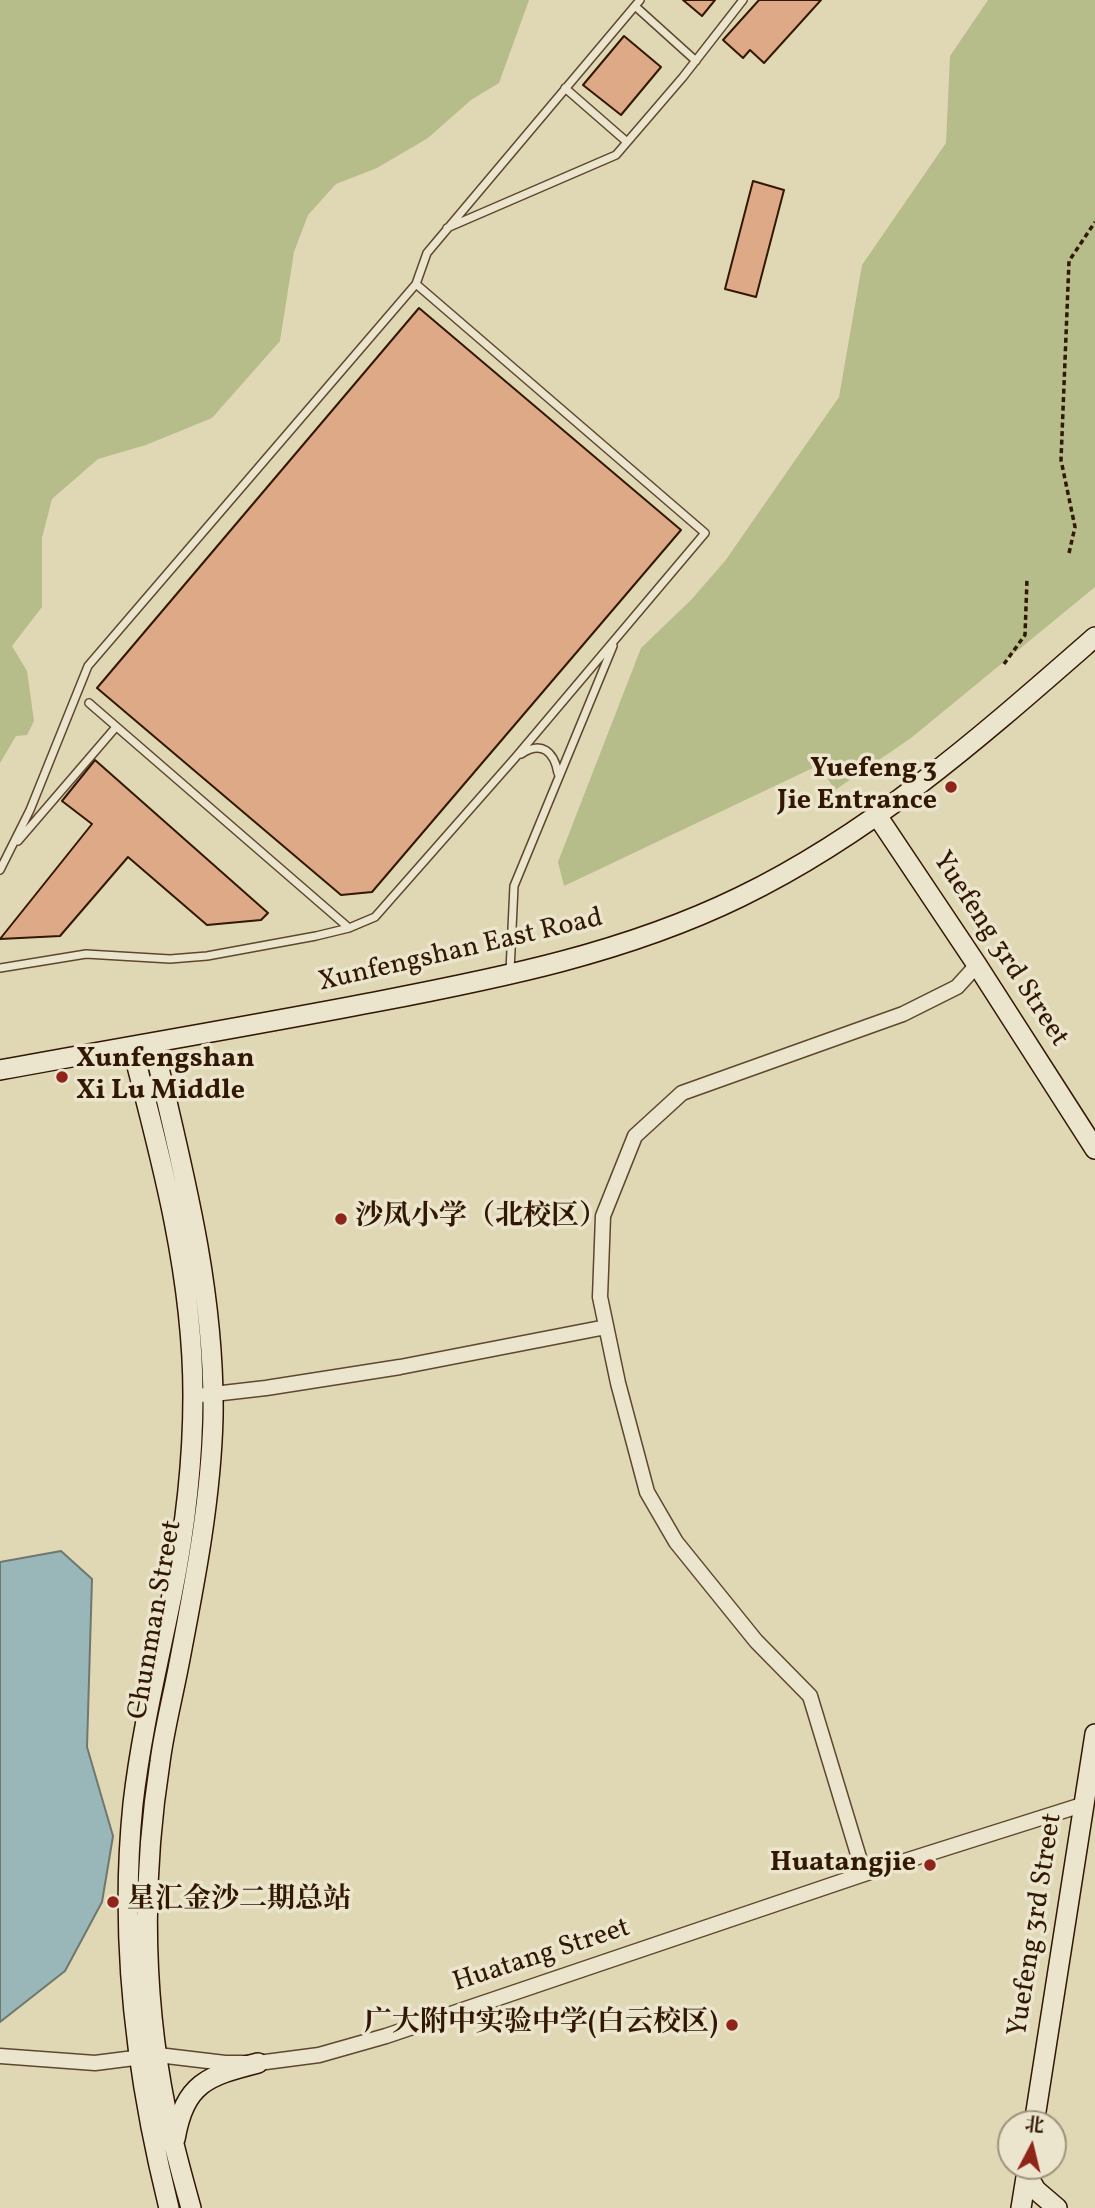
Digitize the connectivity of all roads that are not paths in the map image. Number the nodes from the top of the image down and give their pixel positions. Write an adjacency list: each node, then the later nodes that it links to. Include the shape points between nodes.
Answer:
1 (743, 0): 3 (lane)
2 (637, 3): 3 (lane); 4 (lane)
3 (696, 61): 5 (lane)
4 (565, 88): 5 (lane); 6 (lane)
5 (627, 142): 6 (lane, via 616,155)
6 (447, 228): 7 (lane, via 427,253)
7 (416, 284): 9 (lane, via 705,533); 15 (lane, via 88,666)
8 (1095, 637): 14 (street, Xunfengshan East Road)
9 (616, 639): 12 (lane); 13 (lane)
10 (89, 703): 11 (lane)
11 (116, 727): 15 (lane); 17 (lane)
12 (515, 758): 13 (lane, via 530,748 550,752); 17 (lane, via 393,899 375,917)
13 (559, 776): 20 (lane, via 514,886)
14 (878, 817): 18 (street, Yuefeng 3rd Street); 20 (street, Xunfengshan East Road, via 799,866 706,913 617,946)
15 (12, 848): 16 (lane)
16 (0, 870)
17 (349, 928): 19 (lane, via 207,956 170,959 86,954)
18 (977, 965): 24 (street, Yuefeng 3rd Street); 25 (street, via 957,987 903,1014 682,1093 635,1136 603,1216 600,1297)
19 (0, 968)
20 (510, 975): 21 (street, Xunfengshan East Road)
21 (153, 1043): 22 (street, Xunfengshan East Road); 26 (street, Chunman Street, via 198,1242 209,1314)
22 (132, 1047): 23 (street, Xunfengshan East Road); 26 (street, Chunman Street, via 173,1217)
23 (0, 1070)
24 (1095, 1149)
25 (606, 1327): 26 (street, via 400,1367); 29 (street, via 647,1492 676,1542 756,1641 810,1696)
26 (203, 1396): 31 (street, Chunman Street, via 133,1803 128,1901 132,1998)
27 (1095, 1734): 28 (street, Yuefeng 3rd Street)
28 (1085, 1804): 29 (street, Huatang Street); 33 (street, Yuefeng 3rd Street)
29 (864, 1874): 32 (street, Huatang Street, via 386,2036 319,2055)
30 (0, 2056): 31 (street, Huatang Street, via 68,2063)
31 (148, 2057): 32 (street, Huatang Street); 34 (street, Chunman Street); 37 (street, Chunman Street, via 147,2116)
32 (258, 2063): 34 (street, via 224,2072 194,2092 179,2116)
33 (1036, 2110)
34 (174, 2144): 38 (street, Chunman Street)
35 (1025, 2180): 39 (street)
36 (1032, 2180): 40 (street)
37 (169, 2208)
38 (191, 2208)
39 (1021, 2208)
40 (1057, 2208)

